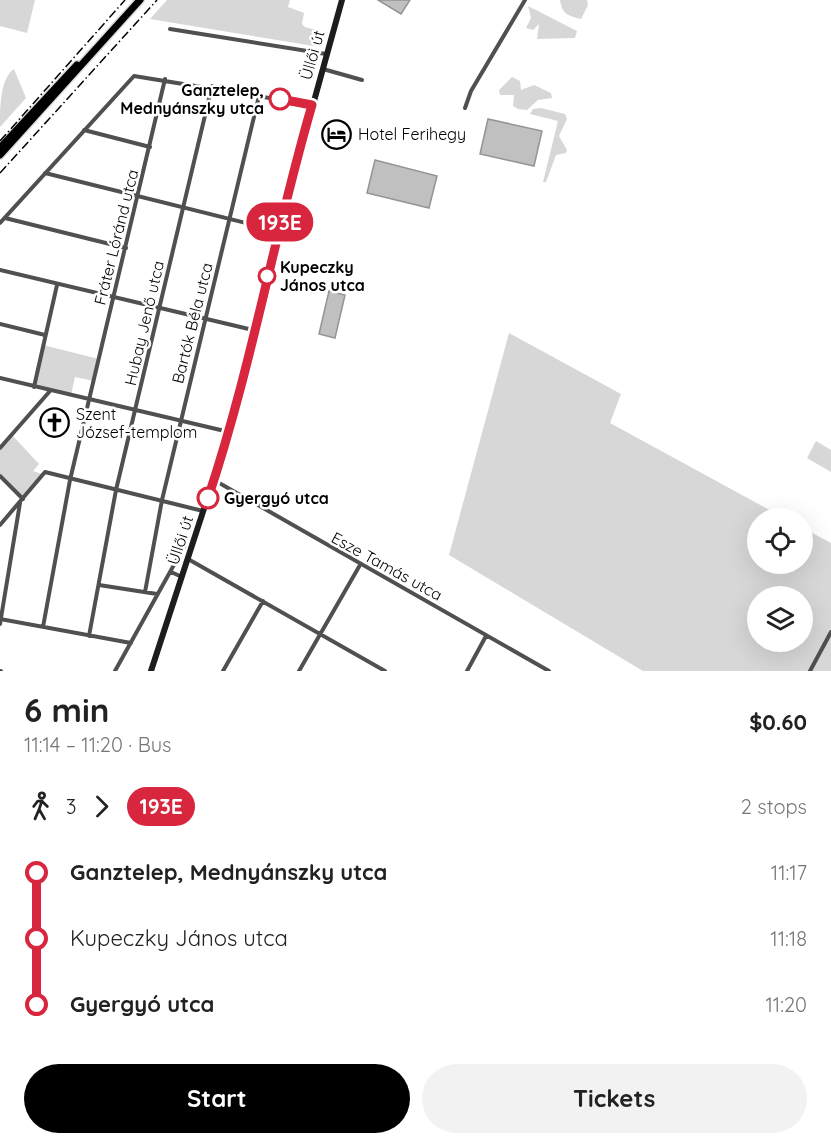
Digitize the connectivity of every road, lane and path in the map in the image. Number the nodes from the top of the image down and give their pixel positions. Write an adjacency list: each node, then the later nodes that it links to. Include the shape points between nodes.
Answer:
1 (134, 0): 16 (main road)
2 (140, 0): 17 (main road)
3 (342, 0): 6 (main road, Üllői út)
4 (525, 0): 13 (street, via 471,91)
5 (170, 29): 6 (street)
6 (326, 54): 7 (main road, Üllői út)
7 (322, 69): 9 (street); 12 (main road, Üllői út)
8 (165, 79): 10 (street); 14 (street, via 141,75 131,78); 15 (street, Fráter Lóránd utca)
9 (362, 80)
10 (212, 86): 11 (street); 20 (street, Hubay Jenő utca)
11 (259, 96): 12 (street); 22 (street, Bartók Béla utca)
12 (312, 105): 24 (main road, Üllői út)
13 (465, 108)
14 (84, 130): 15 (street); 18 (street)
15 (150, 147): 19 (street, Fráter Lóránd utca)
16 (0, 148)
17 (0, 155)
18 (45, 173): 19 (street); 21 (street)
19 (138, 197): 20 (street); 25 (street, Fráter Lóránd utca)
20 (183, 208): 22 (street); 29 (street, Hubay Jenő utca)
21 (5, 218): 23 (street); 25 (street)
22 (230, 219): 24 (street); 30 (street, Bartók Béla utca)
23 (0, 223)
24 (278, 231): 32 (main road, Üllői út)
25 (126, 248): 28 (street, Fráter Lóránd utca)
26 (0, 270): 27 (street)
27 (57, 285): 28 (street); 33 (street)
28 (113, 298): 29 (street); 37 (street, Fráter Lóránd utca)
29 (159, 309): 30 (street); 38 (street, Hubay Jenő utca)
30 (205, 319): 32 (street); 39 (street, Bartók Béla utca)
31 (0, 324): 33 (street)
32 (254, 330): 40 (main road, Üllői út)
33 (45, 334): 35 (street)
34 (0, 378): 35 (street)
35 (34, 387): 36 (street)
36 (50, 391): 37 (street); 41 (street)
37 (90, 400): 38 (street); 43 (street, Fráter Lóránd utca)
38 (135, 411): 39 (street); 45 (street, Hubay Jenő utca)
39 (181, 421): 40 (street); 47 (street, Bartók Béla utca)
40 (230, 432): 44 (main road, Üllői út)
41 (0, 448)
42 (0, 476): 46 (street)
43 (70, 480): 45 (street); 46 (street, via 45,472); 60 (street)
44 (214, 480): 48 (main road, Üllői út); 52 (street, Esze Tamás utca)
45 (116, 490): 47 (street); 55 (street, Hubay Jenő utca)
46 (22, 500): 49 (street); 59 (street)
47 (162, 500): 48 (street); 56 (street, Bartók Béla utca)
48 (204, 512): 51 (main road, Üllői út)
49 (0, 525)
50 (185, 545): 53 (street)
51 (188, 559): 54 (main road, Üllői út); 58 (street)
52 (360, 565): 62 (street); 64 (street, Esze Tamás utca)
53 (171, 572): 54 (street); 57 (street)
54 (182, 577): 67 (main road, Üllői út)
55 (99, 585): 56 (street); 63 (street, Hubay Jenő utca)
56 (145, 592): 57 (street)
57 (157, 594): 65 (street)
58 (263, 601): 62 (street); 68 (street)
59 (0, 621): 60 (street)
60 (43, 627): 63 (street)
61 (831, 632): 73 (street)
62 (321, 634): 69 (street); 70 (street)
63 (89, 636): 65 (street)
64 (486, 636): 71 (street); 72 (street, Esze Tamás utca)
65 (131, 643): 66 (street)
66 (115, 671)
67 (152, 671)
68 (223, 671)
69 (299, 671)
70 (385, 671)
71 (466, 671)
72 (549, 671)
73 (810, 671)

